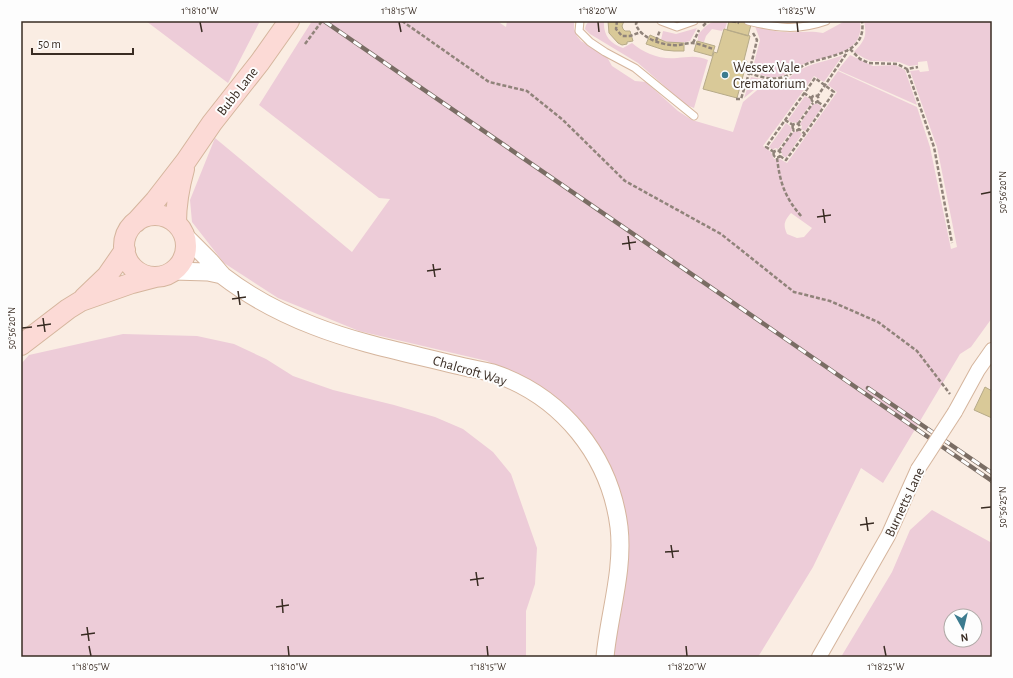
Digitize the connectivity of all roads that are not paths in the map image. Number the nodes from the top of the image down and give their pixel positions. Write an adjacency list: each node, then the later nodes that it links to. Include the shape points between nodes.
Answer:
1 (289, 21): 8 (main road, Bubb Lane)
2 (580, 21): 7 (lane, via 579,31 590,42 635,68)
3 (661, 21): 4 (lane, via 677,27)
4 (694, 21)
5 (826, 21): 6 (lane, via 790,28)
6 (750, 22)
7 (694, 116)
8 (186, 161): 9 (main road, Bubb Lane); 10 (main road, Bubb Lane, via 177,192)
9 (136, 222): 10 (main road, via 148,216 161,216 169,218); 11 (main road, via 128,232)
10 (181, 230): 12 (main road, via 186,252 179,266); 13 (street, Chalcroft Way)
11 (125, 250): 12 (main road, via 127,259 135,269 147,276); 14 (main road, via 106,276)
12 (164, 274): 13 (street, Chalcroft Way, via 208,272); 14 (main road)
13 (222, 275): 17 (street, Chalcroft Way, via 275,308 332,333 375,346 492,373 509,380 551,405 575,427 604,471 616,506 619,527 621,546)
14 (81, 301): 15 (main road)
15 (21, 345)
16 (992, 350): 18 (street, Burnetts Lane, bridge, via 918,469 888,536)
17 (605, 657)
18 (819, 657)

